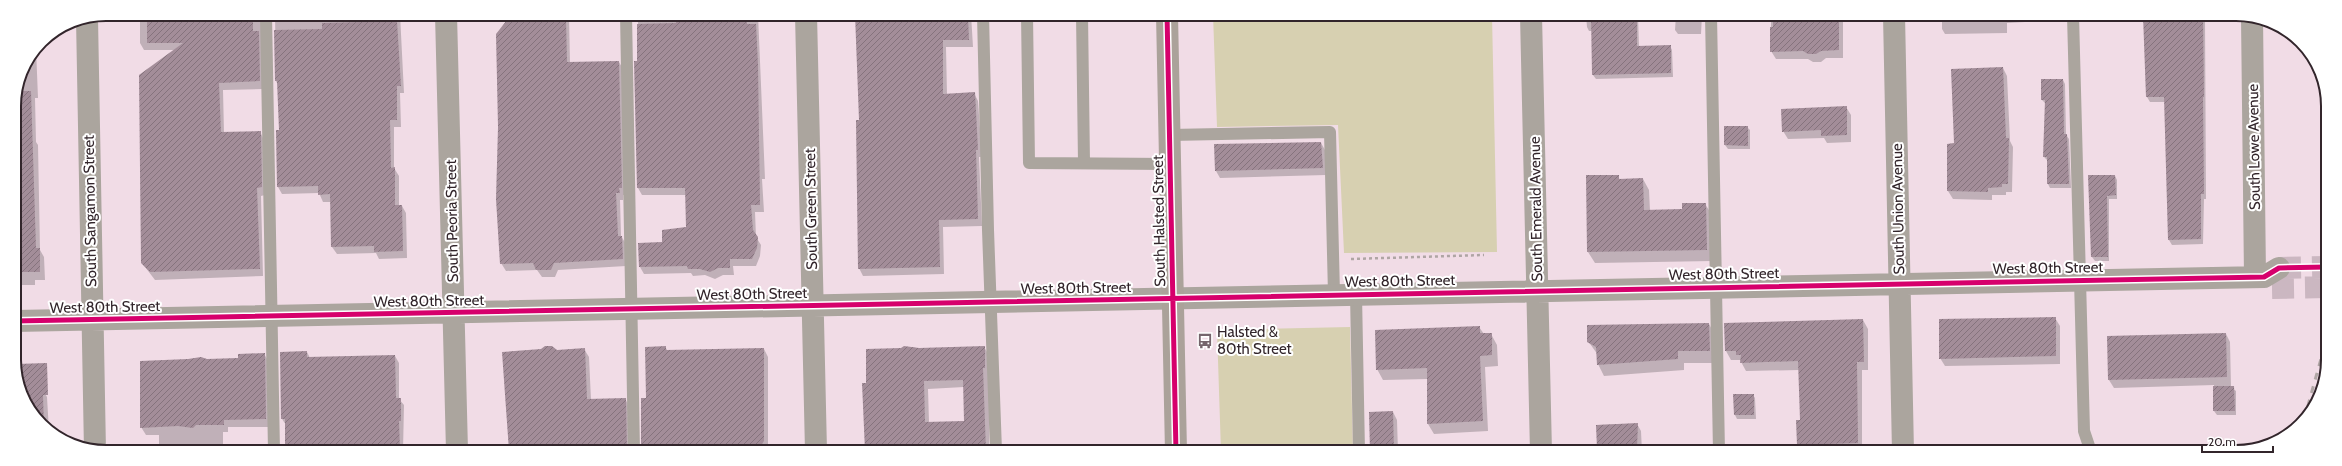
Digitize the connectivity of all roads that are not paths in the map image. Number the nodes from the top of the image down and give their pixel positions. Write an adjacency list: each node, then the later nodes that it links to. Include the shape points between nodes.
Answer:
1 (266, 21): 30 (lane)
2 (446, 21): 29 (street, South Peoria Street)
3 (626, 21): 28 (lane)
4 (806, 21): 27 (street, South Green Street)
5 (983, 21): 26 (lane)
6 (1027, 21): 16 (lane, via 1029,163)
7 (1082, 21): 16 (lane)
8 (1167, 21): 15 (main road, South Halsted Street)
9 (1531, 21): 22 (street, South Emerald Avenue)
10 (1712, 21): 21 (lane)
11 (1894, 21): 20 (street, South Union Avenue)
12 (2073, 21): 19 (lane)
13 (87, 23): 31 (street, South Sangamon Street)
14 (2252, 23): 18 (street, South Lowe Avenue)
15 (1170, 135): 17 (main road, South Halsted Street); 23 (lane, via 1330,132)
16 (1084, 163): 17 (lane)
17 (1170, 164): 25 (main road, South Halsted Street)
18 (2268, 277): 19 (street, West 80th Street)
19 (2078, 280): 20 (street, West 80th Street); 44 (lane, via 2084,431)
20 (1900, 283): 21 (street, West 80th Street); 43 (street, South Union Avenue)
21 (1716, 286): 22 (street, West 80th Street); 42 (lane)
22 (1538, 290): 24 (street, West 80th Street); 41 (street, South Emerald Avenue)
23 (1334, 294): 24 (street, West 80th Street); 25 (street, West 80th Street)
24 (1356, 294): 40 (lane)
25 (1173, 298): 26 (street, West 80th Street); 39 (main road, South Halsted Street)
26 (992, 302): 27 (street, West 80th Street); 38 (lane)
27 (813, 305): 28 (street, West 80th Street); 37 (street, South Green Street)
28 (631, 309): 29 (street, West 80th Street); 36 (lane)
29 (454, 312): 30 (street, West 80th Street); 35 (street, South Peoria Street)
30 (272, 316): 31 (street, West 80th Street); 34 (lane)
31 (92, 319): 32 (street, West 80th Street); 33 (street, South Sangamon Street)
32 (21, 320)
33 (95, 444)
34 (274, 445)
35 (457, 445)
36 (634, 445)
37 (816, 445)
38 (996, 445)
39 (1176, 445)
40 (1359, 445)
41 (1541, 445)
42 (1719, 445)
43 (1903, 445)
44 (2089, 445)

